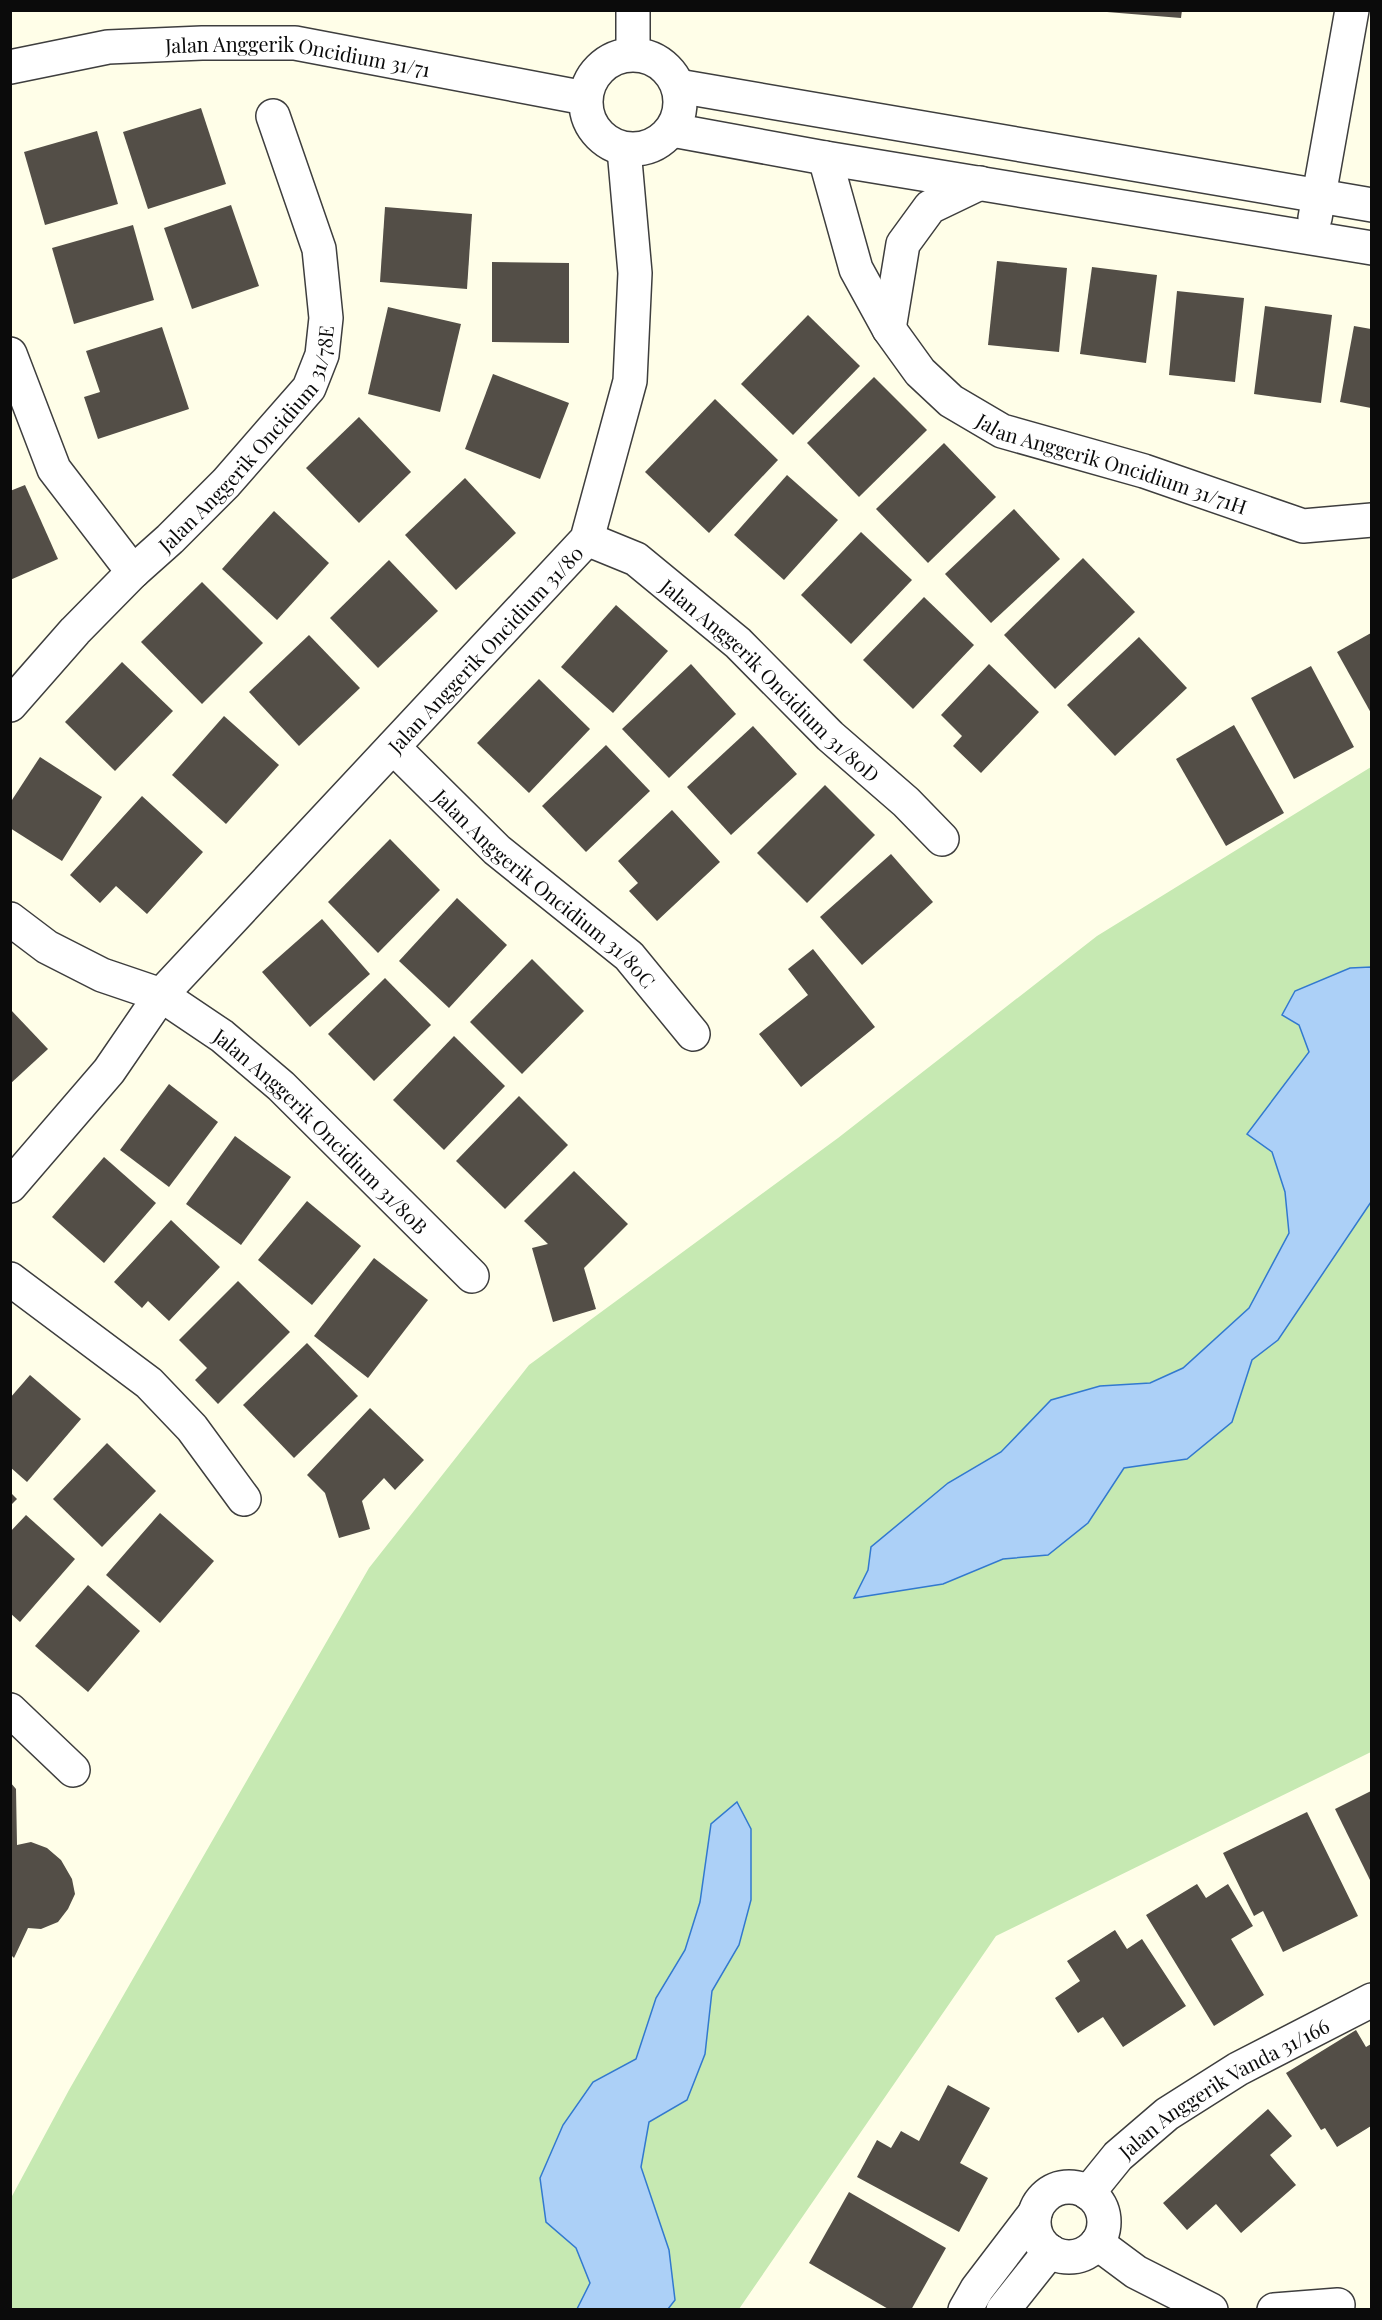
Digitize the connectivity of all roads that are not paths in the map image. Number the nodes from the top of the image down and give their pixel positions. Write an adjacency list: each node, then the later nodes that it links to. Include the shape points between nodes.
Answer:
1 (633, 10): 3 (street)
2 (1352, 10): 12 (street)
3 (633, 54): 5 (street, via 660,63); 6 (street, via 616,57 601,66 590,81)
4 (10, 67): 6 (street, Jalan Anggerik Oncidium 31/71, via 108,47 295,43)
5 (678, 86): 8 (street, via 680,109); 12 (street)
6 (585, 98): 9 (street, via 591,125 605,140)
7 (273, 116): 20 (street, Jalan Anggerik Oncidium 31/78E, via 319,249 326,318 322,355 309,388 226,483)
8 (672, 130): 9 (street, via 659,142 642,149); 10 (street)
9 (624, 149): 19 (street, Jalan Anggerik Oncidium 31/80, via 635,273 630,381)
10 (825, 158): 11 (street); 16 (street, Jalan Anggerik Oncidium 31/71H, via 856,269)
11 (980, 183): 14 (street); 16 (street, via 930,207 903,244)
12 (1319, 197): 13 (street); 14 (street)
13 (1371, 205)
14 (1312, 237): 15 (street)
15 (1371, 248)
16 (889, 329): 18 (street, Jalan Anggerik Oncidium 31/71H, via 920,372 951,401 1002,431 1144,471 1303,526)
17 (10, 354): 20 (street, via 54,469)
18 (1371, 520)
19 (587, 539): 22 (street, Jalan Anggerik Oncidium 31/80); 23 (street, Jalan Anggerik Oncidium 31/80D, via 636,559 738,643 830,736)
20 (133, 572): 21 (street, Jalan Anggerik Oncidium 31/78E)
21 (10, 705)
22 (393, 747): 25 (street, Jalan Anggerik Oncidium 31/80); 26 (street, Jalan Anggerik Oncidium 31/80C, via 497,850 629,956)
23 (942, 839)
24 (10, 919): 25 (street, Jalan Anggerik Oncidium 31/80B, via 57,952 102,975)
25 (161, 995): 27 (street, Jalan Anggerik Oncidium 31/80, via 109,1071); 28 (street, Jalan Anggerik Oncidium 31/80B, via 222,1036 281,1086)
26 (693, 1034)
27 (10, 1186)
28 (472, 1276)
29 (10, 1279): 30 (street, via 148,1383 192,1428)
30 (244, 1499)
31 (10, 1710): 32 (street)
32 (73, 1770)
33 (1371, 2000): 34 (street, Jalan Anggerik Vanda 31/166, via 1238,2068 1167,2114 1118,2156)
34 (1088, 2193): 35 (street, via 1076,2187 1063,2187 1050,2192); 36 (street, via 1103,2216 1103,2231)
35 (1035, 2213): 37 (street, via 1034,2227); 39 (street)
36 (1097, 2243): 37 (street, via 1089,2251 1070,2258); 41 (street, via 1137,2272)
37 (1050, 2251): 40 (street)
38 (1338, 2305): 42 (street)
39 (965, 2310)
40 (1003, 2310)
41 (1211, 2310)
42 (1274, 2310)

